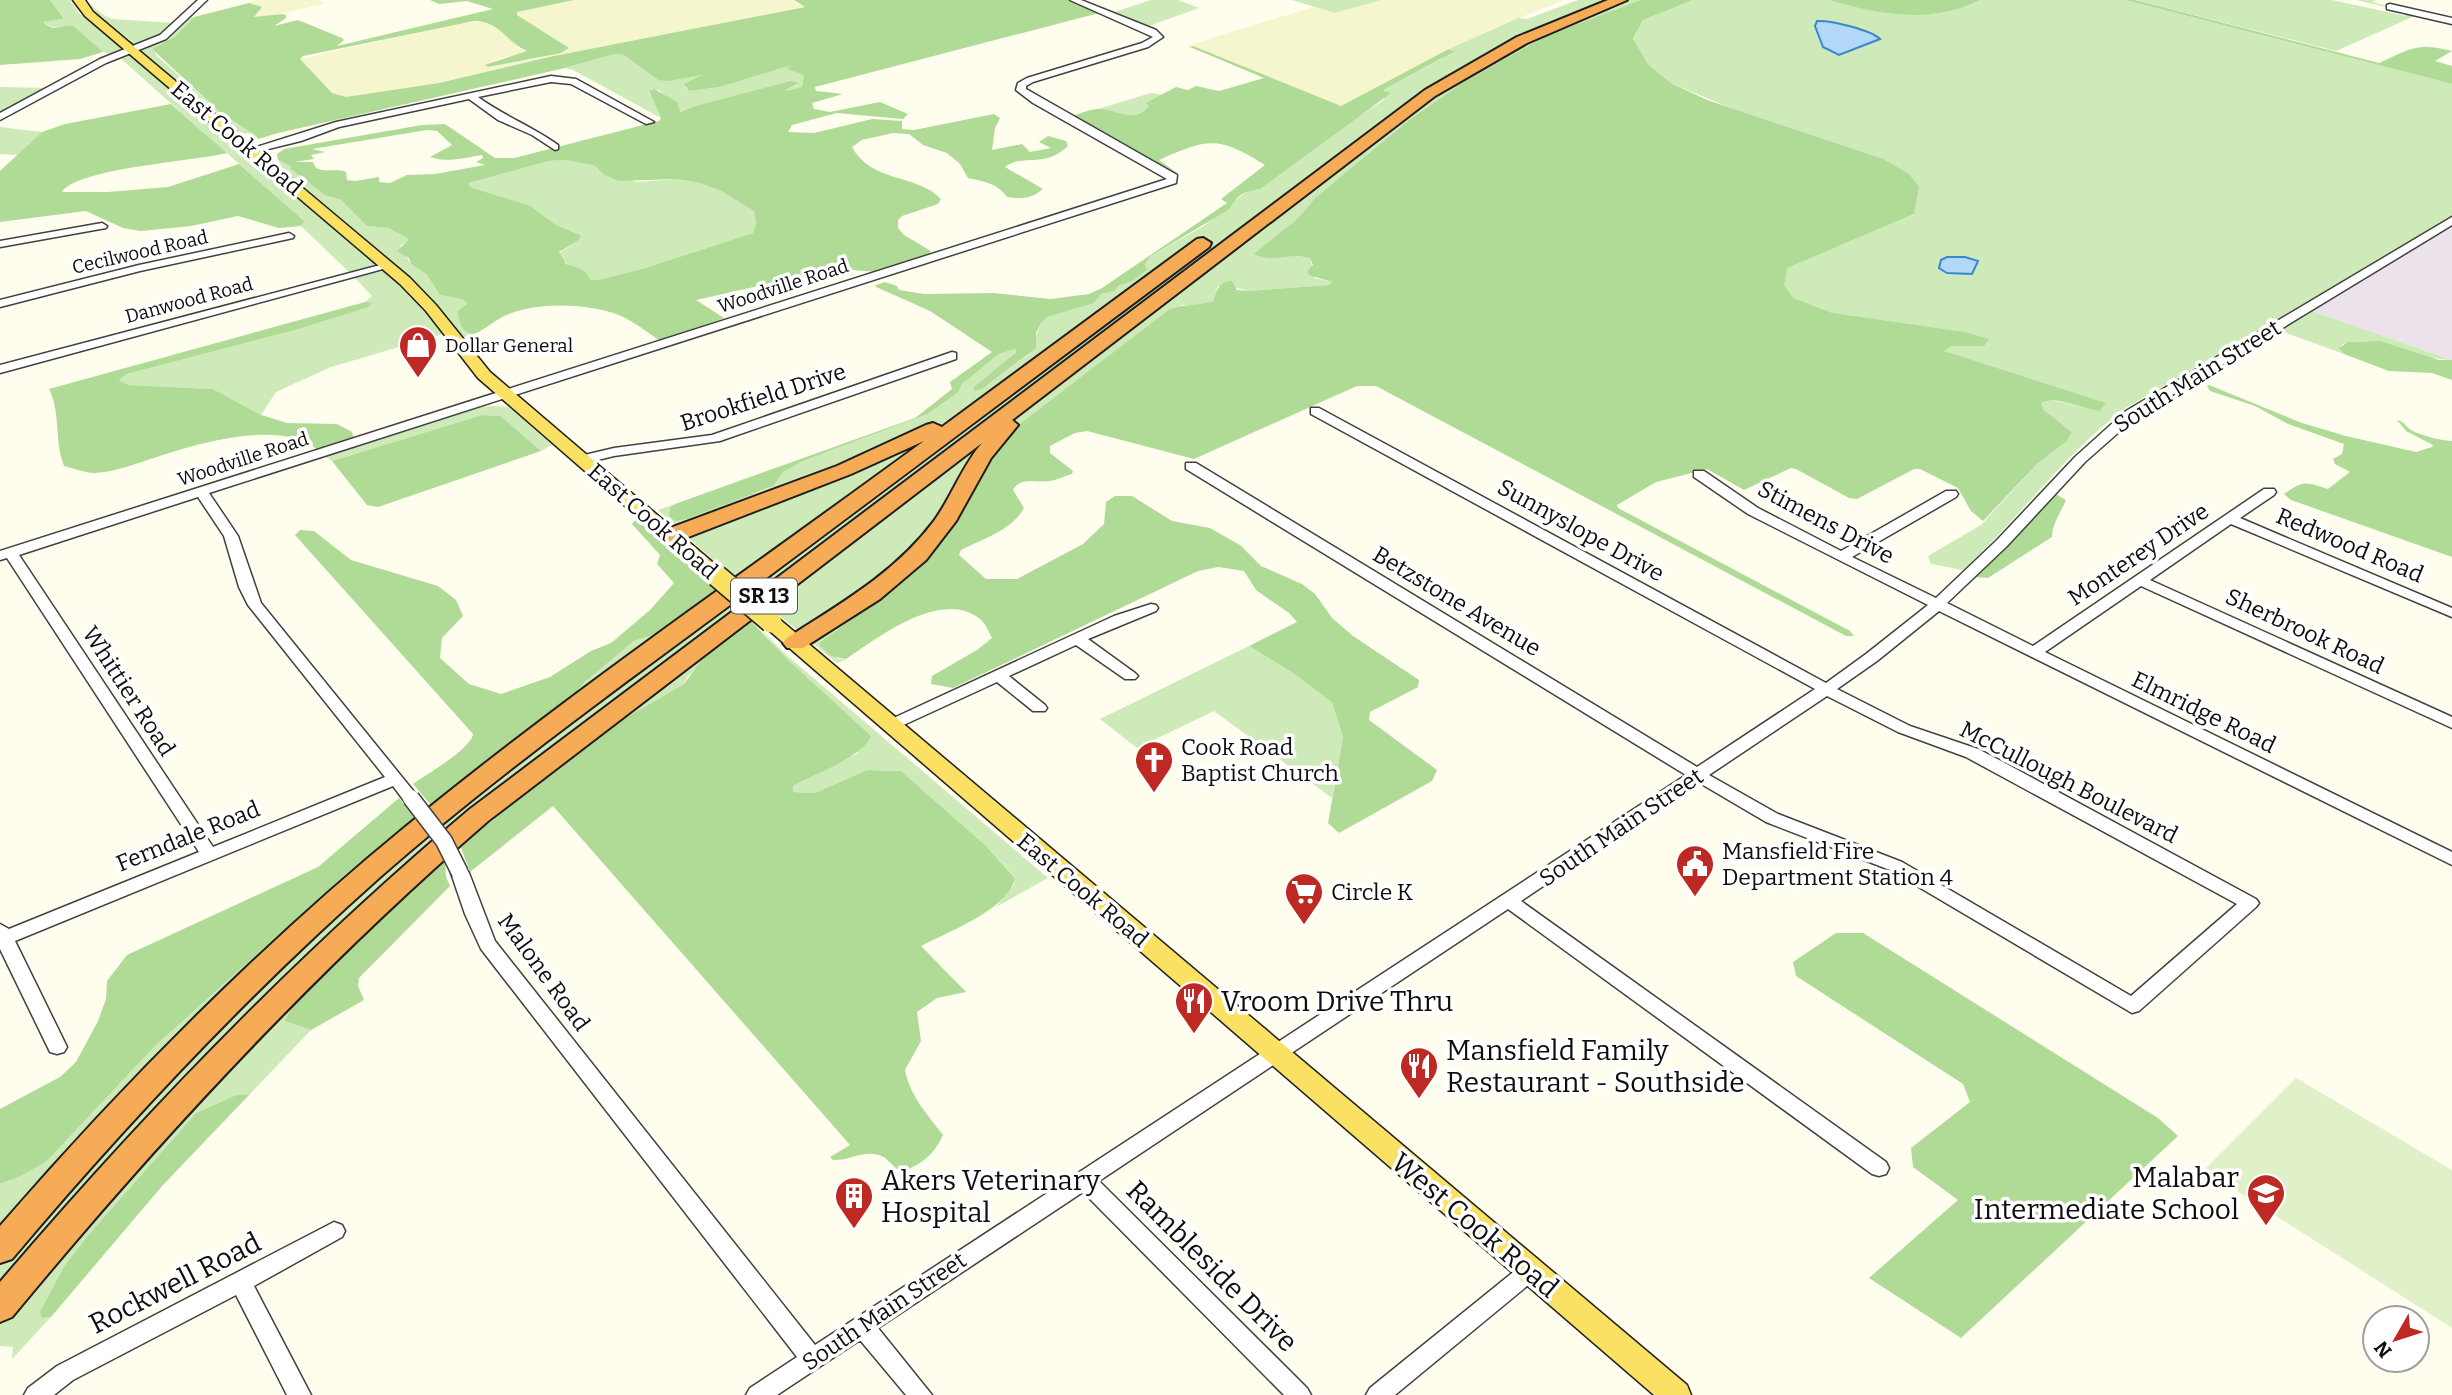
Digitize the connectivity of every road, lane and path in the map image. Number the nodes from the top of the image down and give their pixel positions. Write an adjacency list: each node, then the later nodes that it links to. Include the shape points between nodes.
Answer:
1 (79, 0): 8 (main road, East Cook Road)
2 (203, 0): 8 (street, via 167,34)
3 (1074, 0): 24 (street, Woodville Road, via 1159,37 1030,80 1021,90 1173,177 1172,181)
4 (1594, 0): 22 (highway, SR 13, via 1499,38 1416,86)
5 (1621, 0): 20 (highway, SR 13, via 1542,30 1448,81)
6 (2390, 7): 7 (street)
7 (2452, 22)
8 (132, 49): 10 (street); 13 (main road, East Cook Road)
9 (470, 96): 11 (street, via 537,80 568,80); 12 (street); 13 (street, via 336,125)
10 (0, 117)
11 (649, 122)
12 (555, 146)
13 (252, 150): 18 (main road, East Cook Road)
14 (2452, 220): 37 (street, South Main Street, via 2131,414)
15 (102, 226): 17 (street)
16 (289, 236): 19 (street, Cecilwood Road)
17 (0, 244)
18 (388, 266): 23 (street, Danwood Road); 24 (main road, East Cook Road)
19 (0, 304)
20 (1131, 319): 41 (highway, via 1031,403 990,445 945,521 906,566 865,600); 64 (highway, SR 13, via 574,740 428,857 219,1057 140,1141)
21 (952, 356): 26 (street, Brookfield Drive, via 715,438)
22 (1044, 361): 33 (highway, via 898,447); 61 (highway, SR 13, via 498,767 372,870 160,1072)
23 (0, 369)
24 (507, 396): 26 (main road, East Cook Road); 29 (street, Woodville Road)
25 (1315, 411): 45 (street, Sunnyslope Drive)
26 (582, 460): 33 (main road, East Cook Road)
27 (1191, 466): 49 (street, Betzstone Avenue)
28 (1699, 474): 35 (street, Stimens Drive, via 1761,516)
29 (201, 492): 34 (street, Woodville Road); 50 (street, Malone Road, via 226,526 255,605)
30 (2269, 492): 32 (street, Monterey Drive)
31 (1951, 494): 35 (street)
32 (2230, 519): 36 (street, Monterey Drive); 39 (street, Redwood Road)
33 (670, 536): 41 (main road, East Cook Road, bridge)
34 (6, 555): 51 (street, Whittier Road)
35 (1841, 557): 37 (street, Stimens Drive)
36 (2139, 580): 42 (street, Monterey Drive); 47 (street, Sherbrook Road)
37 (1936, 604): 42 (street, Elmridge Road); 45 (street, South Main Street)
38 (1151, 608): 40 (street)
39 (2452, 613)
40 (1077, 638): 43 (street); 44 (street)
41 (795, 643): 48 (main road, East Cook Road)
42 (2033, 653): 52 (street, Elmridge Road)
43 (998, 675): 46 (street); 48 (street)
44 (1130, 676)
45 (1826, 690): 49 (street, South Main Street); 55 (street, McCullough Boulevard, via 1904,729 1984,760 2250,903)
46 (1039, 708)
47 (2452, 723)
48 (891, 725): 57 (main road, East Cook Road)
49 (1699, 775): 53 (street, South Main Street); 55 (street, Betzstone Avenue, via 1777,821 1896,866)
50 (396, 779): 51 (street, Ferndale Road); 66 (street, Malone Road, bridge, via 444,841 492,950)
51 (209, 855): 54 (street, Ferndale Road)
52 (2452, 859)
53 (1509, 901): 57 (street, South Main Street); 58 (street)
54 (1, 936): 56 (street)
55 (2132, 1006)
56 (57, 1047)
57 (1274, 1054): 59 (street, South Main Street); 62 (main road, West Cook Road)
58 (1880, 1168)
59 (1083, 1180): 65 (street, South Main Street); 71 (street, Rambleside Drive)
60 (334, 1231): 63 (street, Rockwell Road)
61 (0, 1249)
62 (1530, 1270): 72 (street); 73 (main road, West Cook Road)
63 (241, 1282): 67 (street, Rockwell Road, via 65,1373); 68 (street)
64 (0, 1307)
65 (862, 1326): 66 (street, South Main Street); 70 (street)
66 (811, 1359): 69 (street, South Main Street)
67 (40, 1391)
68 (299, 1395)
69 (758, 1395)
70 (920, 1395)
71 (1299, 1395)
72 (1378, 1395)
73 (1676, 1395)

